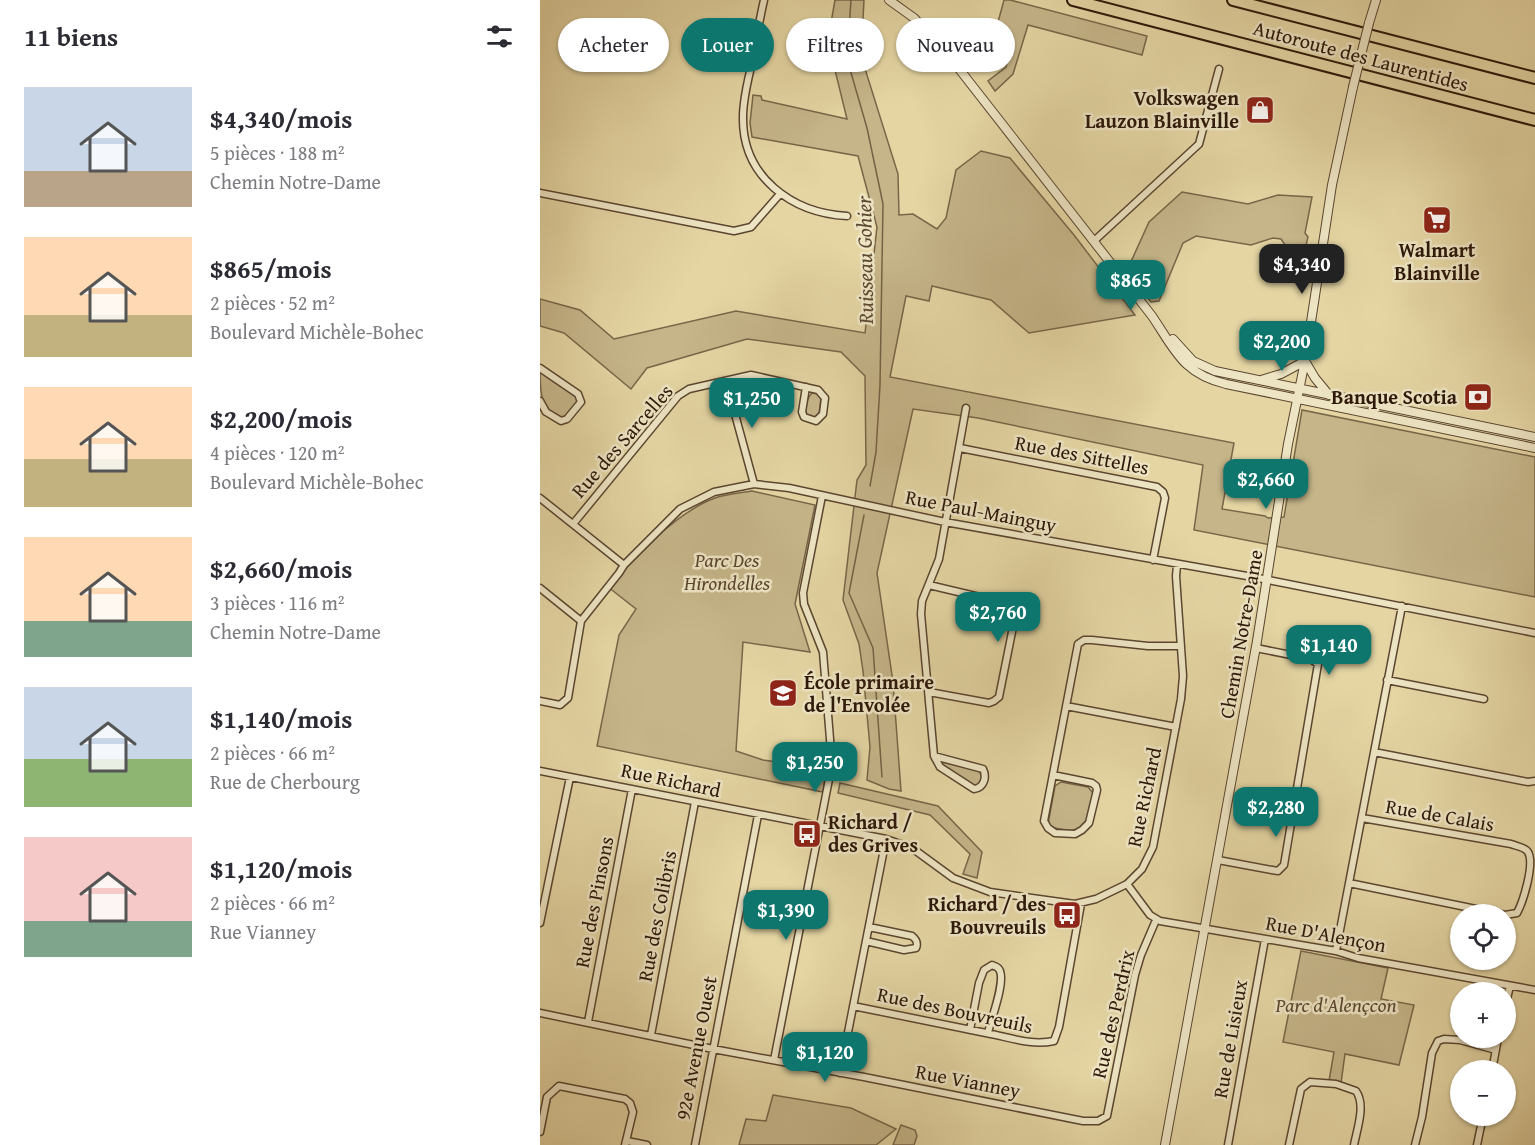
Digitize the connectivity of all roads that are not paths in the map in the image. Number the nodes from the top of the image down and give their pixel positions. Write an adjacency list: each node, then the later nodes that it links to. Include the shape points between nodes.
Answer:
1 (764, 0): 10 (street, via 743,122 755,163)
2 (889, 0): 12 (street, via 914,18 944,50)
3 (1073, 0): 8 (highway, Autoroute des Laurentides)
4 (1233, 0): 7 (highway, Autoroute des Laurentides)
5 (1375, 0): 14 (street, Chemin Notre-Dame, bridge, via 1332,185)
6 (1219, 69): 12 (street, via 1199,144)
7 (1535, 78)
8 (1535, 120)
9 (540, 193): 10 (street, via 732,231 751,227)
10 (780, 194): 11 (street, via 811,210)
11 (848, 216)
12 (1094, 241): 13 (street)
13 (1152, 316): 17 (street, via 1197,363); 21 (street, via 1182,360 1199,375)
14 (1305, 361): 17 (street, via 1281,375); 19 (street, Chemin Notre-Dame); 20 (street)
15 (540, 368): 22 (street, via 578,394 581,402 561,421 546,412)
16 (726, 381): 18 (street, Rue des Sarcelles, via 751,375); 27 (street); 31 (street, Rue des Sarcelles, via 689,389 678,396)
17 (1260, 381): 19 (street)
18 (806, 387): 18 (street, via 818,390 825,398 823,414 816,422 802,412)
19 (1299, 389): 20 (street); 21 (street, Chemin Notre-Dame)
20 (1329, 394): 24 (street)
21 (1297, 399): 26 (street); 35 (street, Chemin Notre-Dame)
22 (540, 401)
23 (966, 408): 25 (street)
24 (1535, 437)
25 (960, 448): 30 (street); 32 (street, Rue des Sittelles, via 1157,487 1165,498)
26 (1535, 448)
27 (754, 484): 28 (street, Rue Paul-Mainguy); 33 (street, Rue Paul-Mainguy, via 714,492 680,509)
28 (822, 496): 30 (street, Rue Paul-Mainguy); 59 (street, via 803,593 823,652 832,751)
29 (540, 498): 31 (street)
30 (945, 522): 32 (street, Rue Paul-Mainguy); 36 (street, via 939,559)
31 (573, 524): 33 (street)
32 (1153, 560): 34 (street, Rue Paul-Mainguy)
33 (624, 565): 39 (street, Rue Paul-Mainguy)
34 (1177, 565): 35 (street, Rue Paul-Mainguy); 41 (street, Rue Richard)
35 (1268, 581): 38 (street, Rue Paul-Mainguy); 42 (street, Chemin Notre-Dame)
36 (929, 585): 44 (street, via 921,614); 44 (street, via 1009,604 1015,617 999,697 989,703)
37 (540, 588): 39 (street)
38 (1402, 606): 40 (street, Rue Paul-Mainguy); 43 (street)
39 (581, 621): 46 (street, Rue Paul-Mainguy, via 568,699 560,705)
40 (1535, 633)
41 (1181, 646): 47 (street, via 1084,640 1078,644); 48 (street, Rue Richard, via 1183,676)
42 (1256, 648): 61 (street, Chemin Notre-Dame); 61 (street, via 1311,659 1318,664 1284,865 1278,871)
43 (1388, 680): 45 (street); 49 (street)
44 (929, 692): 50 (street)
45 (1484, 699)
46 (540, 701)
47 (1066, 706): 48 (street); 52 (street)
48 (1176, 727): 63 (street, Rue Richard, via 1152,851)
49 (1374, 752): 54 (street); 58 (street)
50 (934, 756): 50 (street, via 983,769 983,784 974,789 940,767)
51 (540, 771): 53 (street, Rue Richard)
52 (1053, 775): 52 (street, via 1096,786 1089,823 1074,834 1055,833 1044,821)
53 (570, 777): 55 (street, Rue Richard); 66 (street)
54 (1535, 781)
55 (632, 789): 56 (street, Rue Richard); 77 (street, Rue des Pinsons)
56 (695, 802): 57 (street, Rue Richard); 80 (street, Rue des Colibris)
57 (758, 815): 59 (street, Rue Richard); 81 (street, 92e Avenue Ouest)
58 (1362, 818): 62 (street); 62 (street, Rue de Calais, via 1524,849 1530,862 1527,883 1516,913 1505,915)
59 (821, 826): 60 (street, Rue Richard); 83 (street)
60 (886, 839): 64 (street, Rue Richard, via 912,848 953,878 990,892); 67 (street)
61 (1218, 860): 68 (street, Chemin Notre-Dame)
62 (1349, 883): 71 (street)
63 (1127, 884): 64 (street, Rue Richard); 65 (street)
64 (1081, 904): 79 (street, Rue des Bouvreuils, via 1054,1041 1023,1042)
65 (1156, 920): 68 (street, Rue D'Alençon); 86 (street, Rue des Perdrix, via 1135,975)
66 (540, 923)
67 (869, 927): 70 (street); 70 (street, via 912,936 918,944 904,950)
68 (1205, 929): 69 (street, Rue D'Alençon); 92 (street, Chemin Notre-Dame)
69 (1265, 939): 71 (street, Rue D'Alençon); 93 (street, Rue de Lisieux)
70 (866, 941): 75 (street)
71 (1336, 951): 72 (street, Rue D'Alençon)
72 (1488, 982)
73 (1516, 987): 74 (street, Rue D'Alençon)
74 (1535, 990)
75 (853, 1006): 78 (street, Rue des Bouvreuils); 85 (street)
76 (540, 1013): 77 (street, Rue Vianney)
77 (588, 1022): 80 (street, Rue Vianney)
78 (970, 1030): 79 (street, Rue des Bouvreuils); 79 (street, via 979,983 984,970 992,965 1000,972 1000,986)
79 (988, 1033)
80 (651, 1035): 81 (street, Rue Vianney)
81 (713, 1049): 83 (street, Rue Vianney); 91 (street, 92e Avenue Ouest)
82 (1496, 1050): 84 (street); 96 (street, via 1460,1040 1438,1041 1432,1053)
83 (774, 1060): 85 (street, Rue Vianney)
84 (1494, 1060)
85 (840, 1073): 86 (street, Rue Vianney, via 1083,1120 1098,1121)
86 (1107, 1116)
87 (1481, 1126): 97 (street)
88 (540, 1132): 89 (street, via 547,1097 559,1086 630,1103 633,1112)
89 (626, 1143): 90 (street)
90 (647, 1145)
91 (694, 1145)
92 (1165, 1145)
93 (1228, 1145)
94 (1288, 1145): 95 (street, via 1301,1089 1310,1082 1336,1084 1360,1096)
95 (1354, 1145)
96 (1415, 1145)
97 (1477, 1145)

